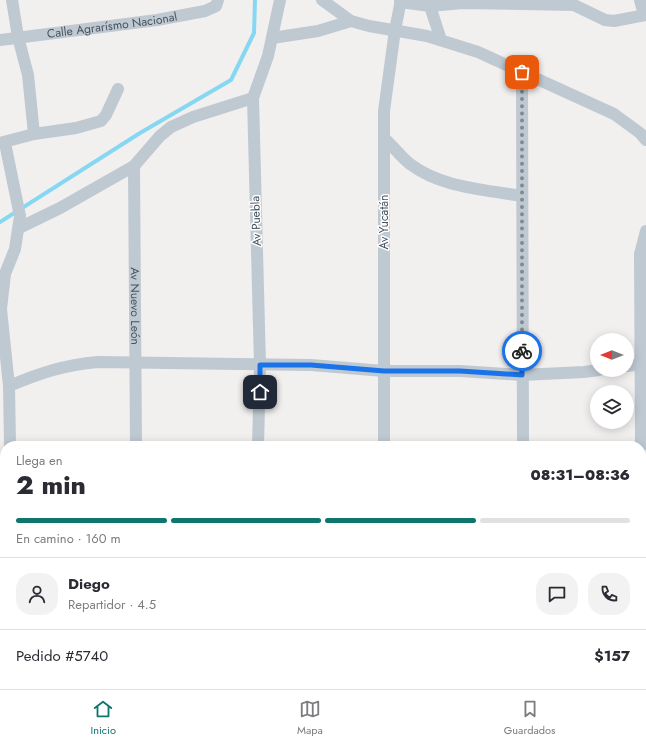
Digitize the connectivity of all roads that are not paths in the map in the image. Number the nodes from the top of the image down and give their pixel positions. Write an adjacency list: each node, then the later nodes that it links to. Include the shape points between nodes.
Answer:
1 (12, 0): 11 (street)
2 (218, 0): 11 (street, Calle Agrarísmo Nacional, via 216,6 205,11 157,20)
3 (280, 0): 12 (street, Av Puebla)
4 (322, 0): 9 (street)
5 (640, 0): 8 (street)
6 (401, 1): 7 (street); 10 (street, Av Yucatán)
7 (429, 3): 8 (street, via 574,5 605,20 624,20); 14 (street)
8 (645, 15)
9 (351, 21): 10 (street); 12 (street, via 318,31)
10 (394, 30): 14 (street); 19 (street, Av Yucatán, via 384,111)
11 (18, 37): 13 (street, Calle Agrarísmo Nacional); 18 (street, via 28,75)
12 (272, 38): 17 (street, Av Puebla)
13 (0, 40)
14 (441, 40): 15 (street, via 478,52)
15 (522, 72): 20 (street, via 614,114); 23 (street)
16 (118, 89): 18 (street, via 101,121 76,128)
17 (253, 98): 22 (street, via 193,117 171,127); 28 (street, Av Puebla)
18 (34, 134): 21 (street)
19 (384, 138): 23 (street, via 409,163 430,176 459,186); 30 (street, Av Yucatán)
20 (646, 140)
21 (2, 143): 24 (street, via 17,193)
22 (134, 166): 24 (street); 26 (street, Av Nuevo León)
23 (521, 196): 32 (street)
24 (19, 228): 33 (street, via 15,250 5,274 1,309)
25 (646, 231): 27 (street, via 640,254)
26 (136, 363): 28 (street); 33 (street, via 73,364 40,373); 35 (street, Av Nuevo León)
27 (641, 364): 29 (street); 39 (street)
28 (260, 365): 30 (street, via 311,365); 36 (street, Av Puebla)
29 (634, 365)
30 (384, 371): 32 (street, via 460,371); 37 (street, Av Yucatán)
31 (590, 371): 32 (street)
32 (522, 375): 38 (street)
33 (10, 386): 34 (street)
34 (10, 441)
35 (136, 441)
36 (258, 441)
37 (384, 441)
38 (523, 441)
39 (641, 441)

